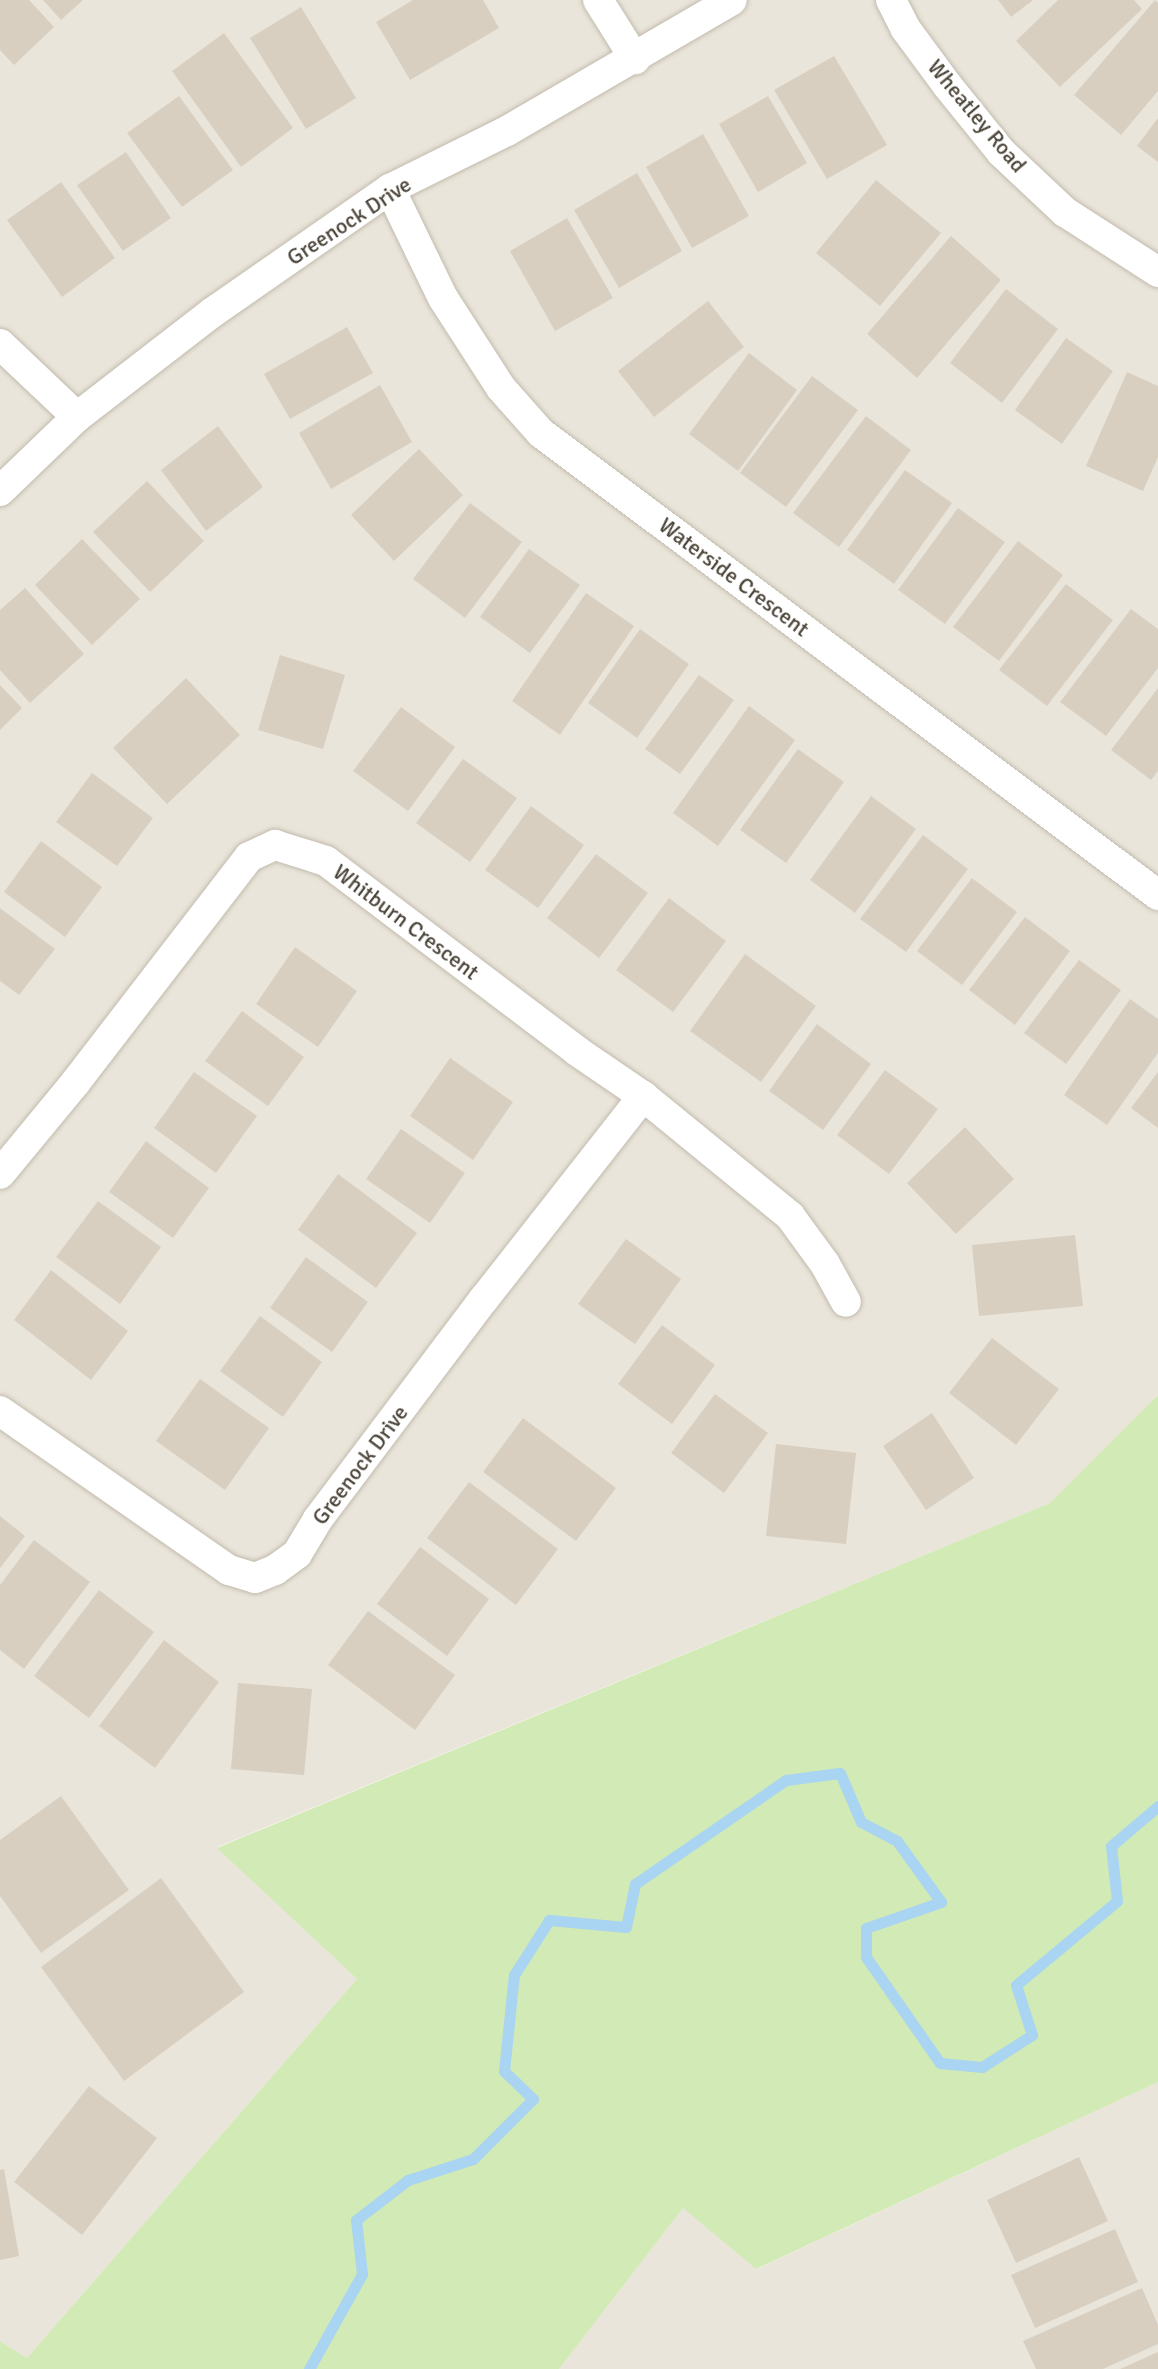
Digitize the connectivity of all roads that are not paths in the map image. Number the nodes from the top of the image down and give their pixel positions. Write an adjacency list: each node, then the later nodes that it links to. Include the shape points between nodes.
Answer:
1 (598, 0): 4 (street)
2 (732, 0): 4 (street, Greenock Drive)
3 (891, 0): 6 (street, Wheatley Road, via 938,74 1001,152 1065,212)
4 (635, 59): 5 (street, Greenock Drive)
5 (390, 189): 8 (street, Greenock Drive, via 213,312); 10 (street, Waterside Crescent, via 443,298 501,388 541,433)
6 (1158, 272)
7 (0, 344): 8 (street)
8 (77, 417): 9 (street, Greenock Drive)
9 (0, 491)
10 (1158, 895)
11 (643, 1096): 12 (street, Whitburn Crescent, via 326,861 275,845 249,857); 13 (street, Whitburn Crescent, via 790,1216); 14 (street, Greenock Drive, via 484,1299 297,1554 275,1570 255,1578 229,1570)
12 (0, 1174)
13 (846, 1302)
14 (0, 1411)

